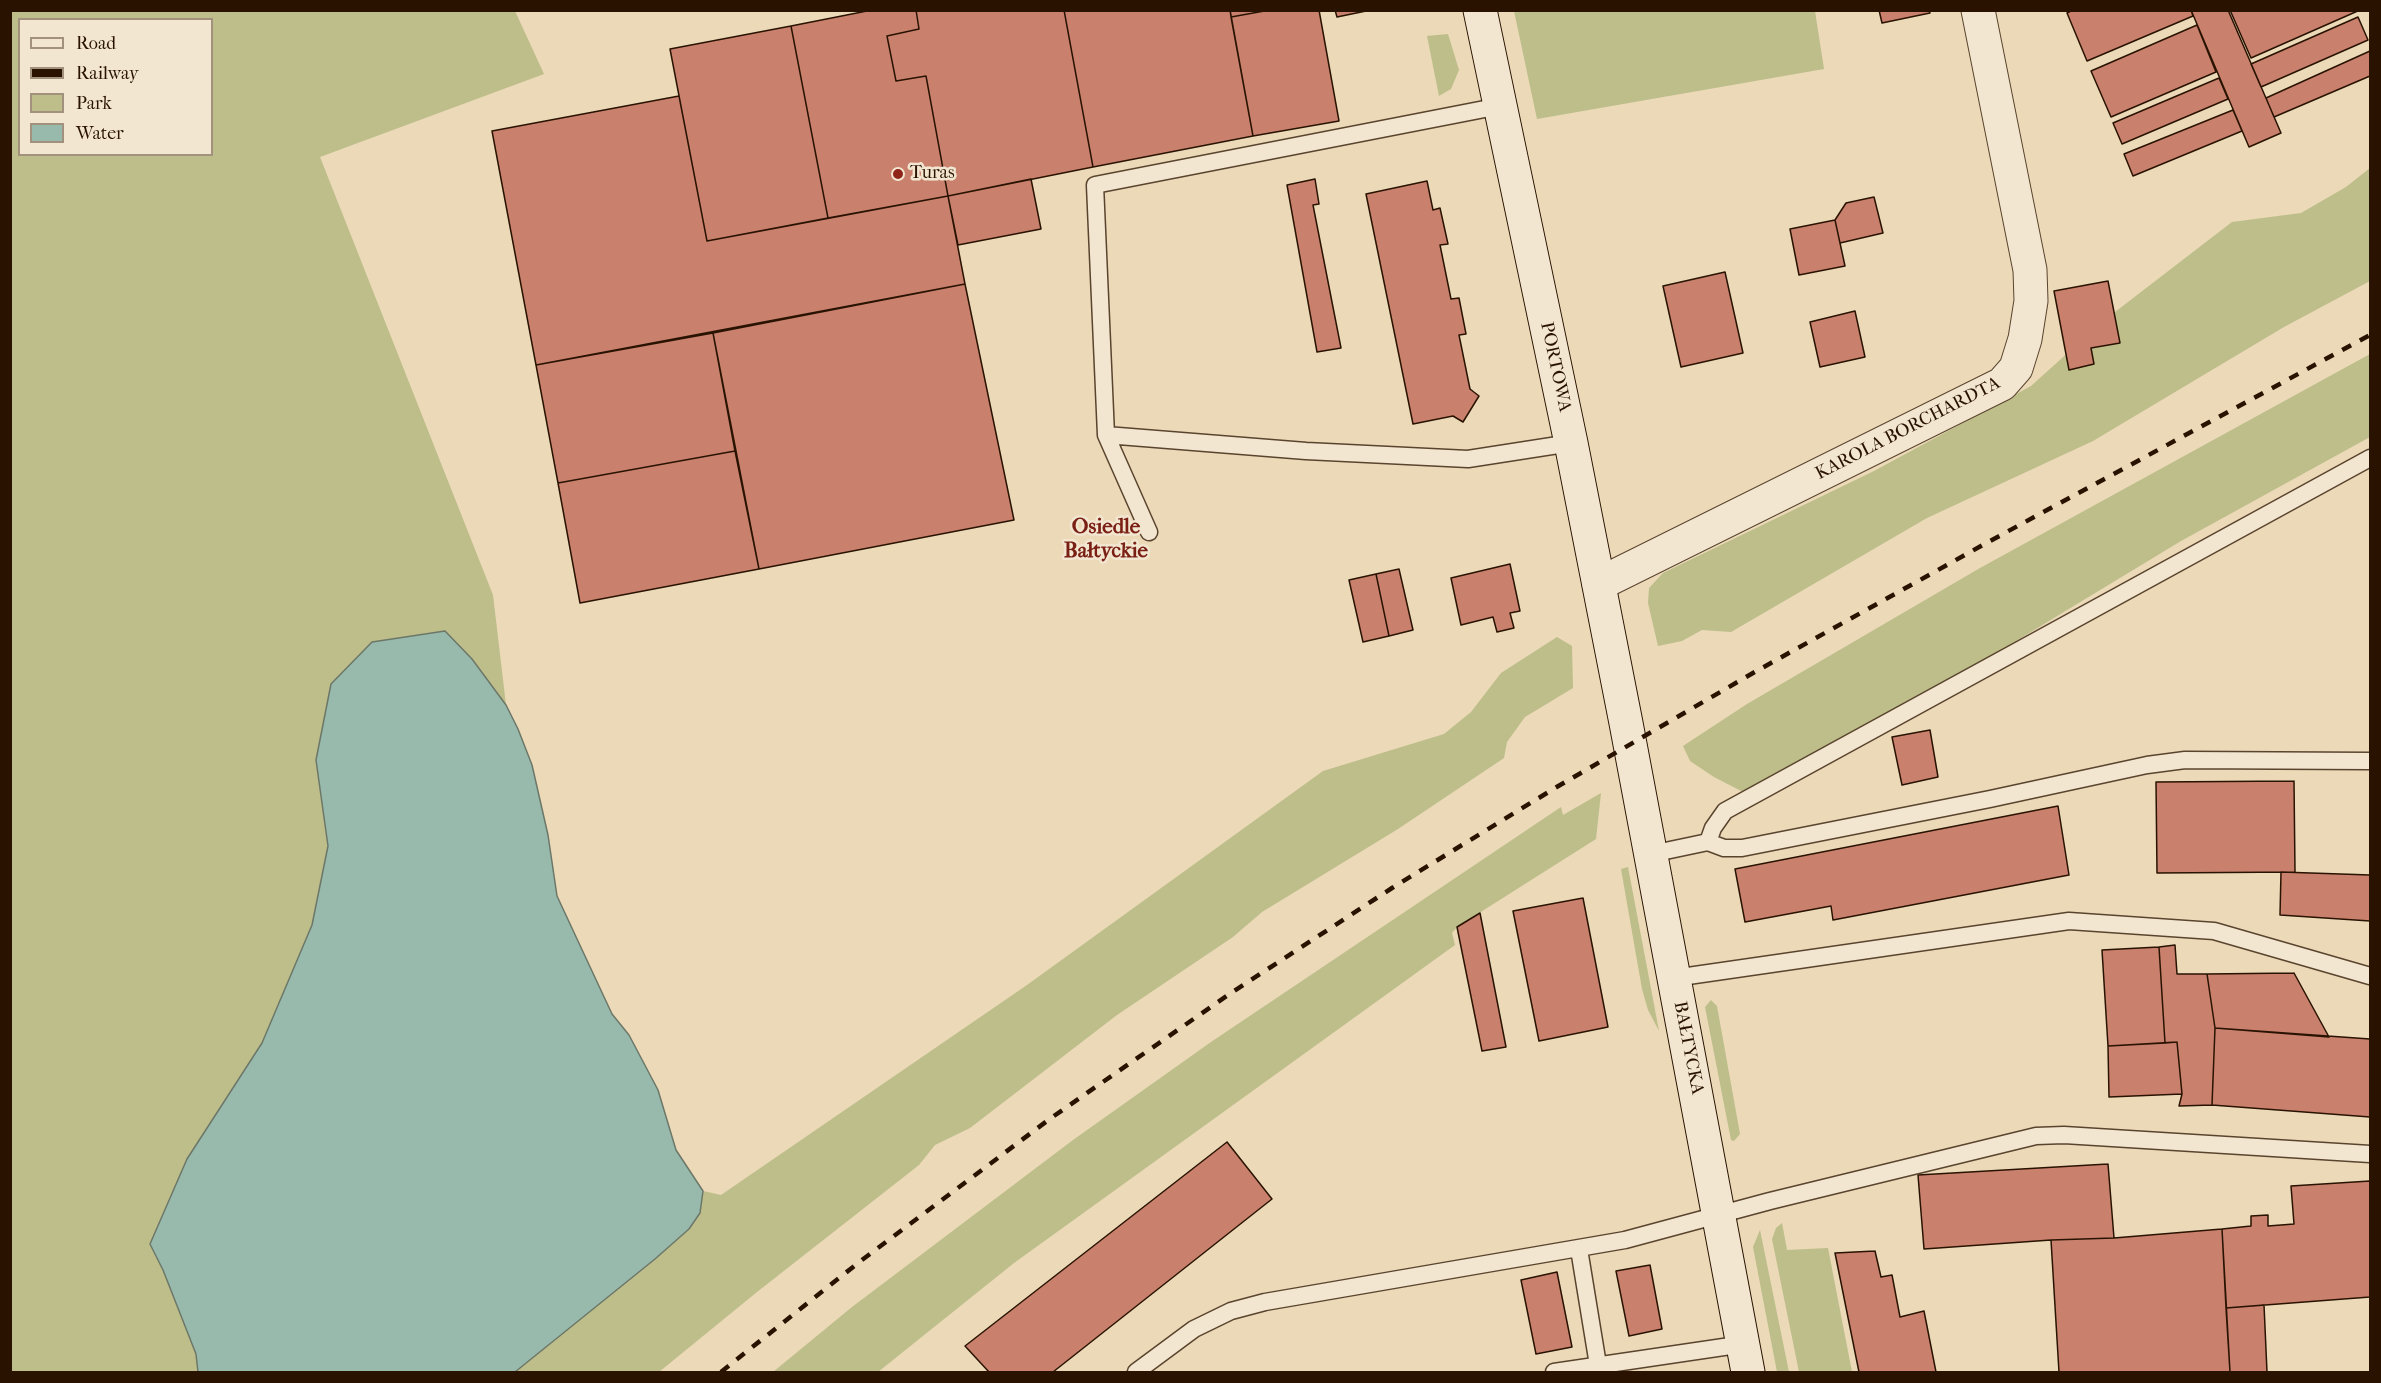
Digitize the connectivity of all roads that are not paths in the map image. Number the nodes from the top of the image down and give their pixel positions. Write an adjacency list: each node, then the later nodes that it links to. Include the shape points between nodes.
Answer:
1 (1480, 10): 3 (main road, PORTOWA)
2 (1978, 10): 8 (main road, KAROLA BORCHARDTA, via 2030,270 2031,301 2016,368 2002,384)
3 (1500, 106): 4 (lane, via 1095,185); 5 (main road, PORTOWA)
4 (1106, 435): 5 (lane, via 1468,459); 7 (lane)
5 (1571, 443): 8 (main road, PORTOWA)
6 (2370, 458): 11 (lane, via 1725,811)
7 (1149, 532)
8 (1599, 584): 9 (main road, PORTOWA)
9 (1626, 723): 12 (main road, BAŁTYCKA)
10 (2370, 761): 11 (lane, via 2175,761 1742,848 1724,848)
11 (1708, 842): 12 (lane)
12 (1651, 854): 14 (main road, BAŁTYCKA)
13 (2370, 976): 14 (lane, via 2214,931 2069,921)
14 (1674, 978): 16 (main road, BAŁTYCKA)
15 (2370, 1154): 16 (lane, via 2064,1135 2036,1137)
16 (1720, 1215): 17 (lane); 18 (main road, BAŁTYCKA)
17 (1579, 1249): 19 (lane); 20 (lane, via 1231,1311 1194,1329)
18 (1746, 1358): 19 (lane)
19 (1598, 1365): 21 (lane)
20 (1136, 1372)
21 (1554, 1372)

